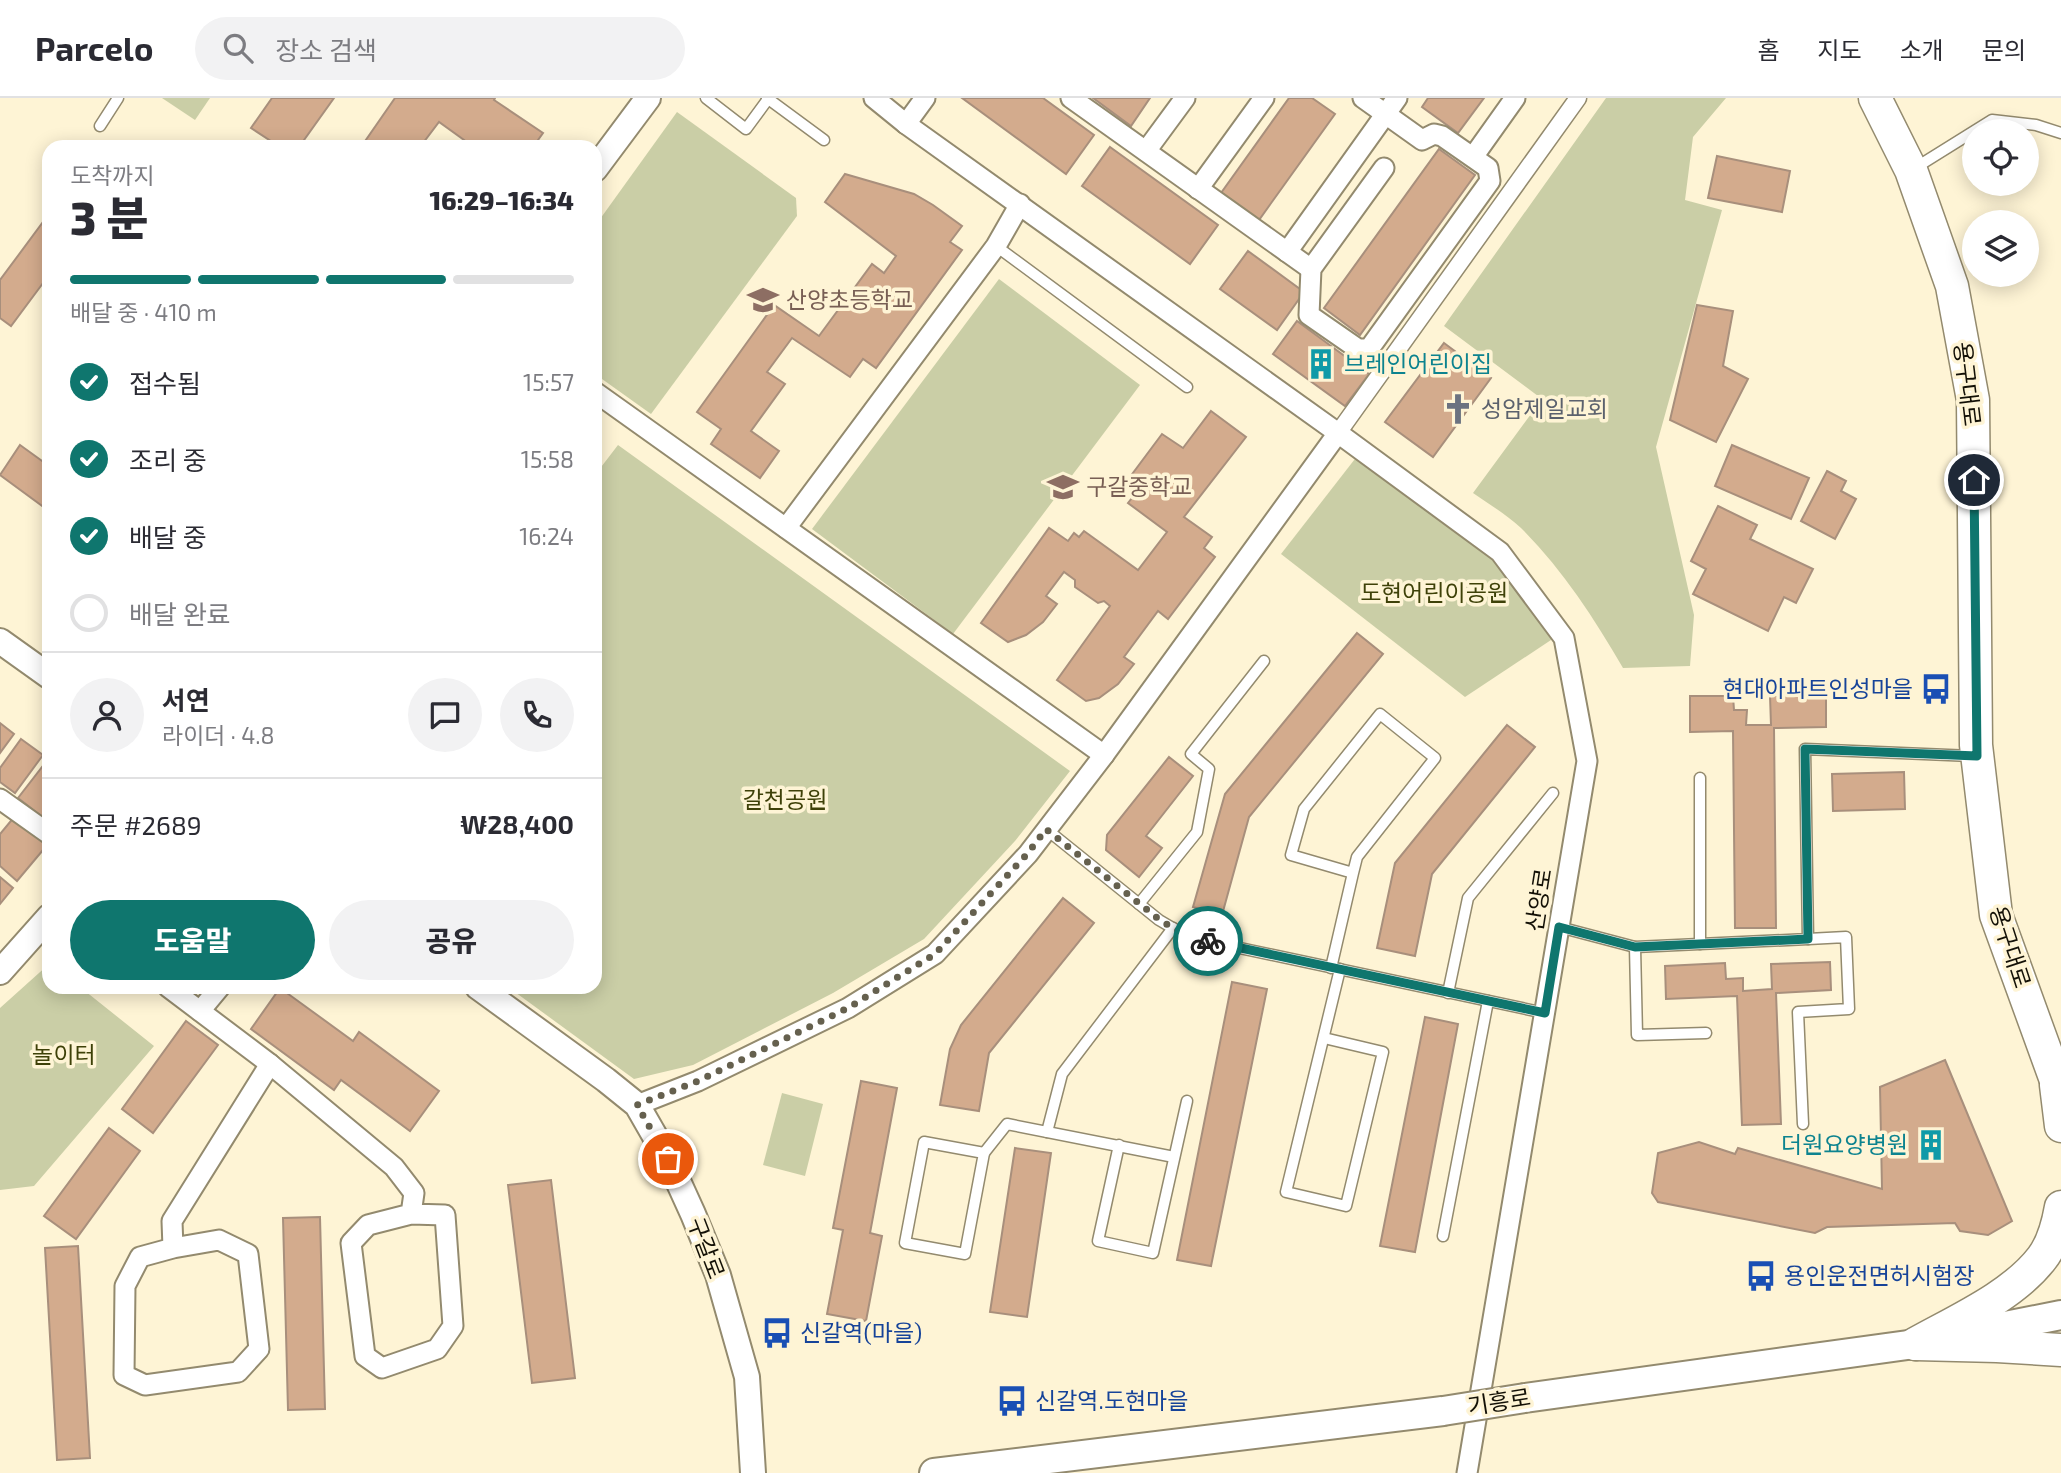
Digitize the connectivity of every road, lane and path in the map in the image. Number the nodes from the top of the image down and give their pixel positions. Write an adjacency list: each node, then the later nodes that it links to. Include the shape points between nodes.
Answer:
1 (118, 98): 16 (lane)
2 (648, 98): 21 (street)
3 (706, 98): 4 (lane, via 746,129)
4 (767, 98): 18 (lane)
5 (874, 98): 15 (street, 산양로)
6 (925, 98): 15 (street)
7 (1071, 98): 19 (street)
8 (1185, 98): 19 (street)
9 (1264, 98): 24 (street)
10 (1363, 98): 14 (street)
11 (1516, 98): 20 (street)
12 (1578, 98): 31 (street)
13 (1875, 98): 23 (main road, 용구대로)
14 (1391, 106): 20 (street, via 1422,140 1442,135); 27 (street)
15 (906, 124): 25 (street, 산양로)
16 (100, 126)
17 (2061, 133): 23 (lane, via 1992,120)
18 (824, 140)
19 (1146, 151): 24 (street)
20 (1473, 158): 28 (street, via 1488,169 1490,181 1369,349 1358,349 1309,315)
21 (602, 160)
22 (1384, 168): 28 (street)
23 (1911, 170): 37 (main road, 용구대로, via 1952,286 1973,400)
24 (1198, 189): 27 (street)
25 (1020, 204): 26 (street); 31 (street, 산양로)
26 (996, 246): 29 (lane); 32 (street)
27 (1287, 252): 28 (street)
28 (1311, 269)
29 (1187, 387)
30 (602, 397): 32 (street)
31 (1338, 433): 36 (street); 46 (street, 산양로, via 1500,552 1564,638 1587,761)
32 (786, 528): 36 (street)
33 (0, 641): 35 (street)
34 (1264, 661): 44 (lane, via 1191,754 1209,769 1197,832)
35 (42, 671)
36 (1104, 755): 42 (street)
37 (1977, 756): 48 (lane, via 1805,749); 63 (main road, 용구대로, via 1996,915)
38 (1700, 778): 49 (lane)
39 (1553, 793): 53 (lane, via 1468,898)
40 (0, 799): 41 (street)
41 (42, 829)
42 (1046, 829): 44 (lane); 65 (street, via 935,954 848,1008 698,1081)
43 (1353, 873): 43 (lane, via 1357,857 1435,758 1380,714 1304,809 1291,855); 51 (lane)
44 (1139, 904): 47 (lane)
45 (42, 925): 52 (street)
46 (1559, 927): 50 (lane); 59 (street, 산양로)
47 (1173, 928): 51 (lane, via 1188,937); 68 (lane, via 1062,1074)
48 (1808, 939): 49 (lane); 66 (lane, via 1846,937 1849,1009 1798,1012)
49 (1700, 944): 50 (lane)
50 (1635, 947): 60 (lane, via 1637,1035)
51 (1336, 968): 53 (lane); 61 (lane)
52 (0, 972)
53 (1448, 993): 57 (lane)
54 (177, 994): 58 (street)
55 (214, 994): 58 (street)
56 (488, 994): 65 (street, 구갈로)
57 (1488, 1001): 59 (lane); 74 (lane)
58 (200, 1011): 62 (street)
59 (1545, 1013): 81 (street, 산양로)
60 (1706, 1033)
61 (1324, 1038): 61 (lane, via 1286,1192 1346,1206 1383,1052)
62 (270, 1064): 73 (street, via 394,1167 414,1193); 75 (street, via 172,1221)
63 (2059, 1090): 67 (main road, 용구대로)
64 (1187, 1101): 71 (lane)
65 (637, 1105): 79 (street, 구갈로, via 668,1159 718,1275 747,1377)
66 (1803, 1124)
67 (2061, 1126)
68 (1047, 1132): 69 (lane); 70 (lane, via 1007,1124)
69 (1119, 1146): 71 (lane); 71 (lane, via 1098,1241 1153,1253)
70 (984, 1153): 70 (lane, via 925,1142 905,1243 965,1254)
71 (1174, 1157)
72 (2061, 1208): 77 (main road, via 2043,1258 2003,1295)
73 (411, 1214): 73 (street, via 368,1225 351,1243 365,1356 382,1368 437,1349 453,1326 444,1216)
74 (1443, 1236)
75 (173, 1248): 75 (street, via 219,1240 248,1254 259,1349 238,1372 145,1385 124,1375 125,1286 140,1257)
76 (2061, 1315): 77 (main road, 기흥로)
77 (1915, 1344): 78 (main road); 80 (main road, 기흥로, bridge, via 1443,1411)
78 (2061, 1350)
79 (753, 1473)
80 (934, 1473)
81 (1466, 1473)

